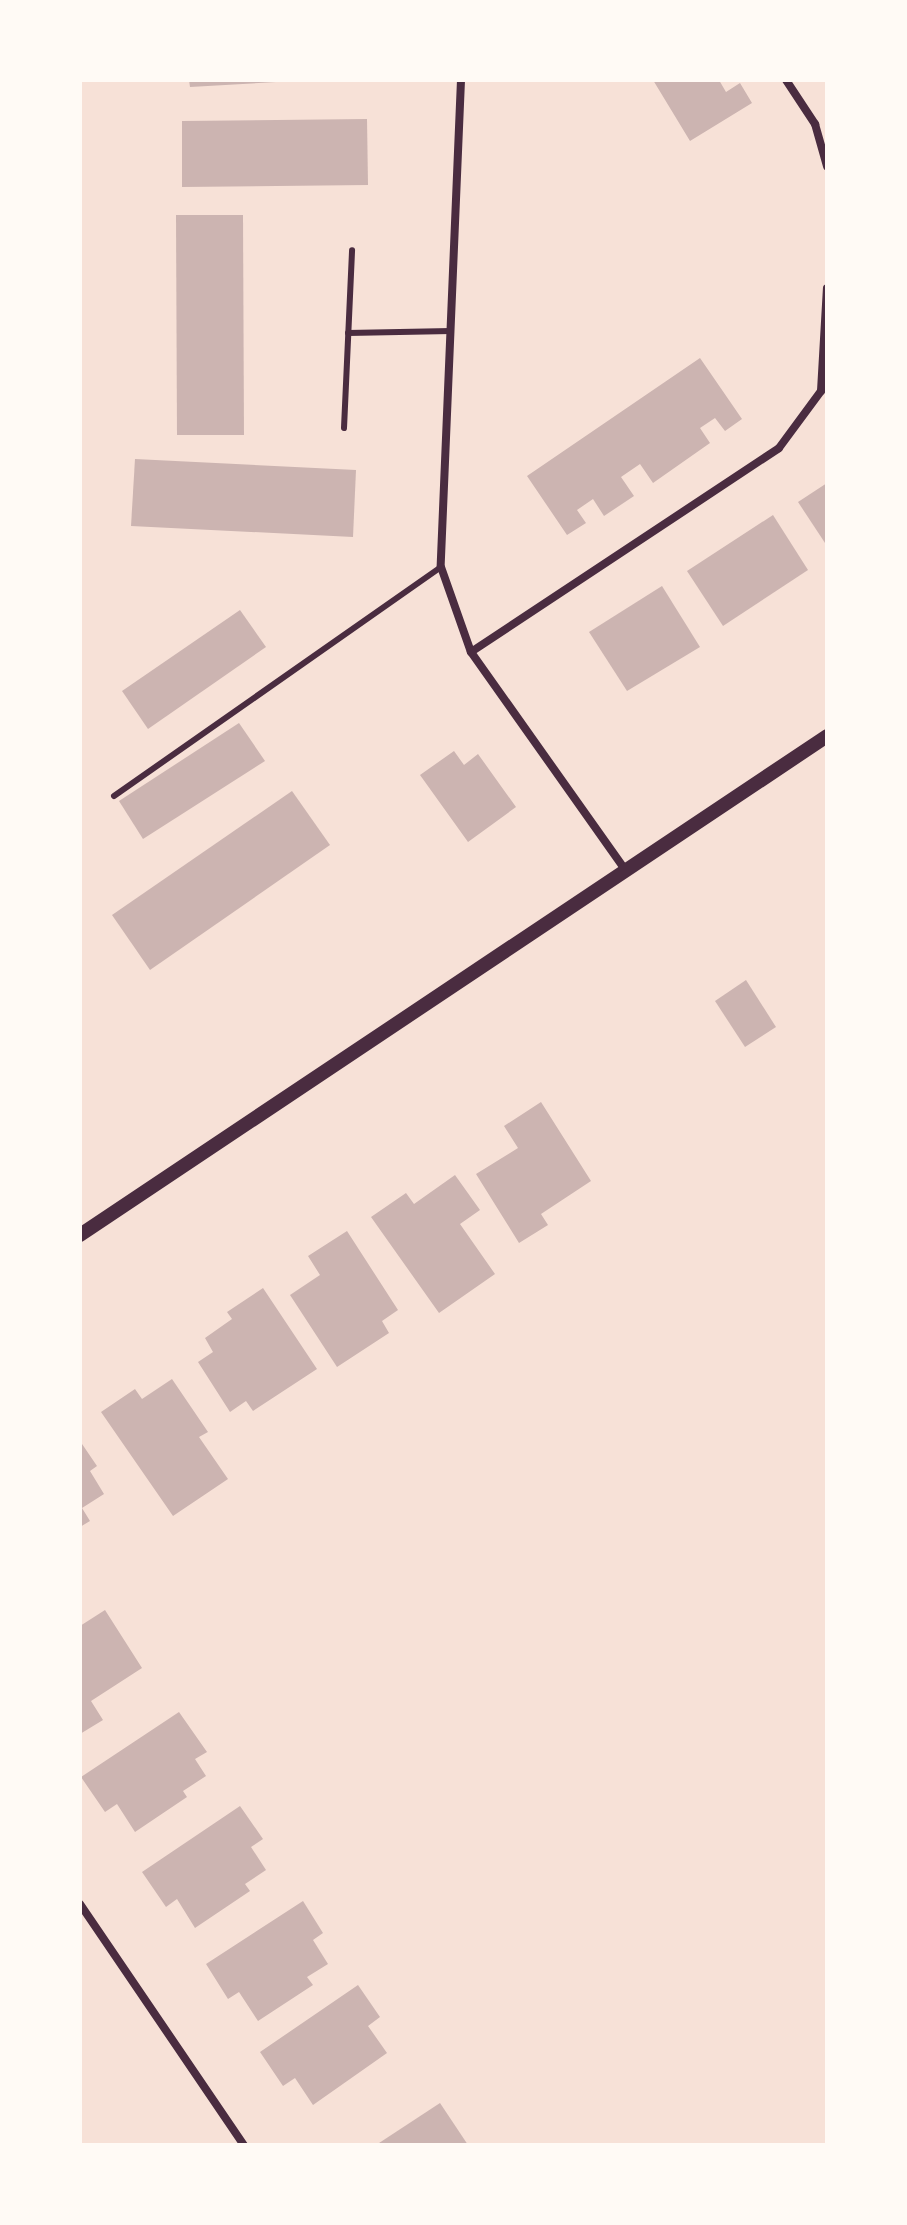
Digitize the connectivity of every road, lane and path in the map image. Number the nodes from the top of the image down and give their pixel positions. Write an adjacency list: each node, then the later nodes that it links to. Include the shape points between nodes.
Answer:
1 (461, 80): 6 (street)
2 (786, 80): 3 (street, via 815,124)
3 (827, 166)
4 (352, 250): 7 (lane)
5 (827, 288): 10 (street, via 821,391 779,448)
6 (451, 331): 7 (lane); 9 (street)
7 (348, 333): 8 (lane)
8 (344, 428)
9 (441, 567): 10 (street); 12 (lane)
10 (471, 652): 13 (street)
11 (827, 736): 13 (street)
12 (114, 796)
13 (627, 873): 14 (street)
14 (80, 1235)
15 (80, 1904): 16 (street)
16 (244, 2145)

